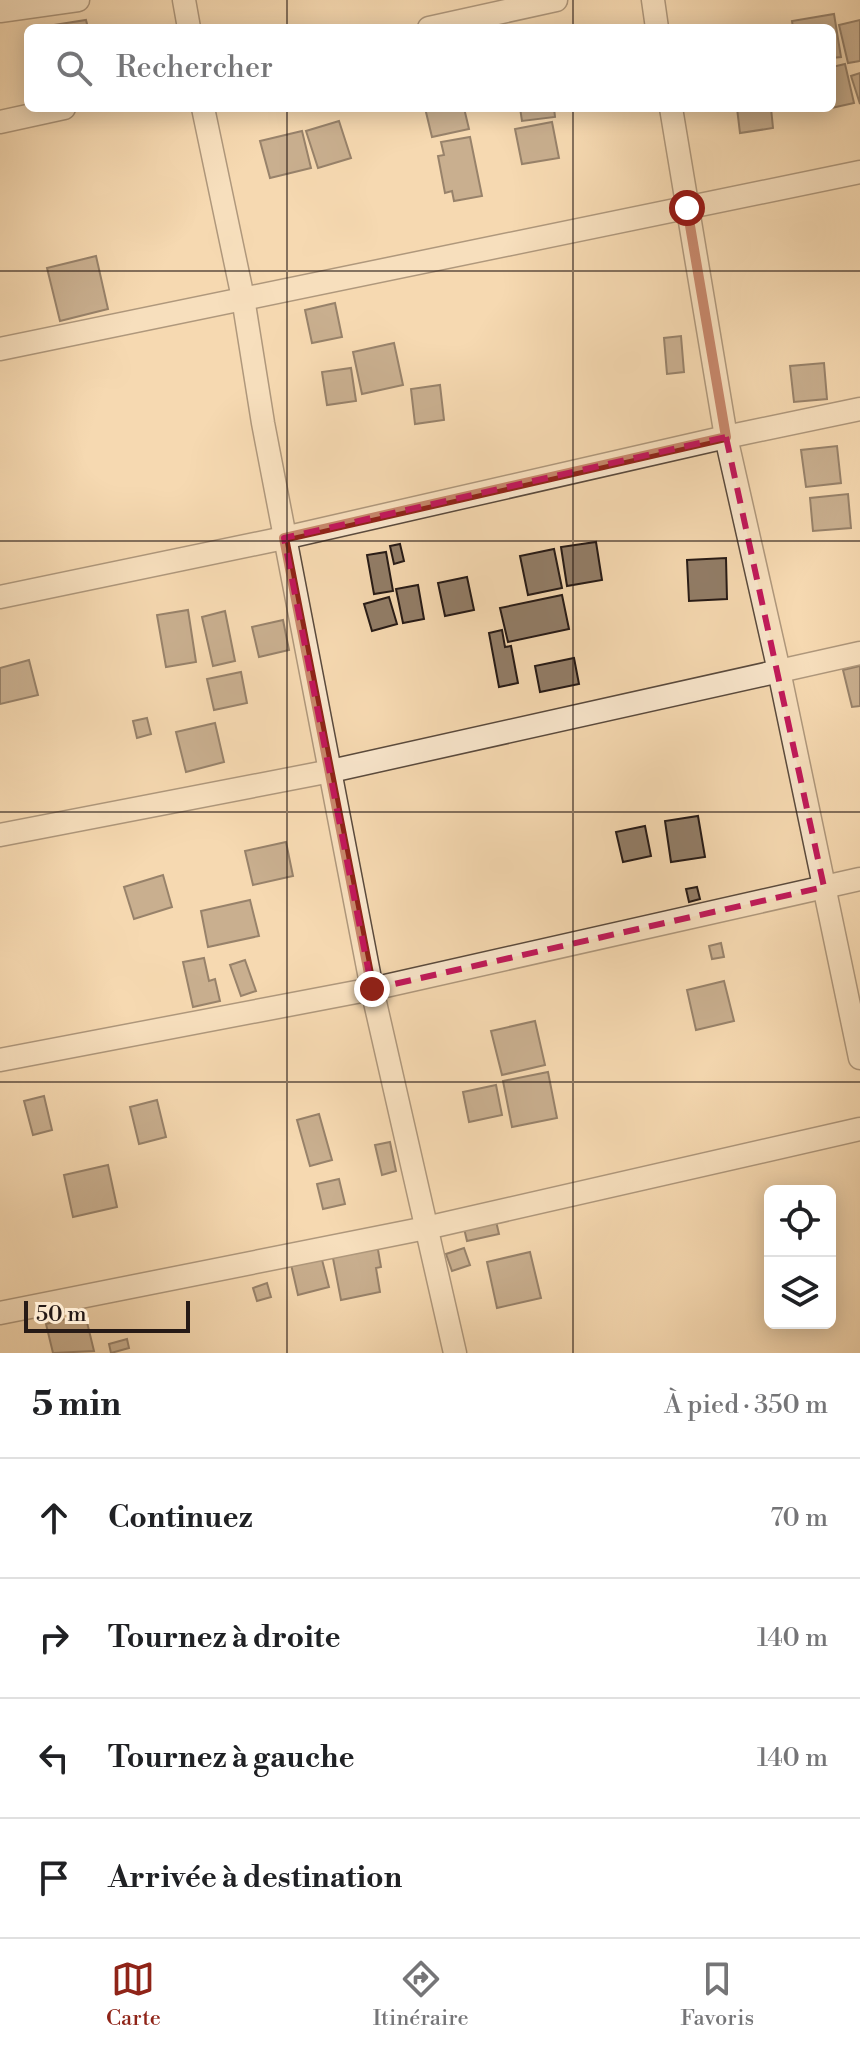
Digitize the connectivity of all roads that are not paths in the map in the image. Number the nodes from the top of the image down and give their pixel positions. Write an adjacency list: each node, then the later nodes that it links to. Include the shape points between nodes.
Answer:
1 (78, 0): 5 (street)
2 (184, 0): 6 (street)
3 (556, 0): 7 (street)
4 (653, 0): 8 (street)
5 (0, 11)
6 (188, 24)
7 (447, 24)
8 (656, 24)
9 (46, 112): 12 (street)
10 (204, 112): 15 (street)
11 (672, 112): 14 (street)
12 (0, 122)
13 (860, 172): 14 (street)
14 (687, 208): 15 (street); 18 (street)
15 (243, 298): 16 (street); 19 (street)
16 (0, 349)
17 (860, 409): 18 (street)
18 (726, 437): 19 (street); 22 (street)
19 (284, 538): 20 (street); 23 (street)
20 (0, 597)
21 (860, 653): 22 (street)
22 (779, 671): 23 (street); 26 (street)
23 (331, 771): 24 (street); 27 (street)
24 (0, 835)
25 (860, 879): 26 (street)
26 (824, 887): 27 (street); 28 (street)
27 (372, 989): 29 (street); 31 (street)
28 (860, 1058)
29 (0, 1060)
30 (860, 1129): 31 (street)
31 (426, 1228): 32 (street); 33 (street)
32 (0, 1313)
33 (455, 1353)

